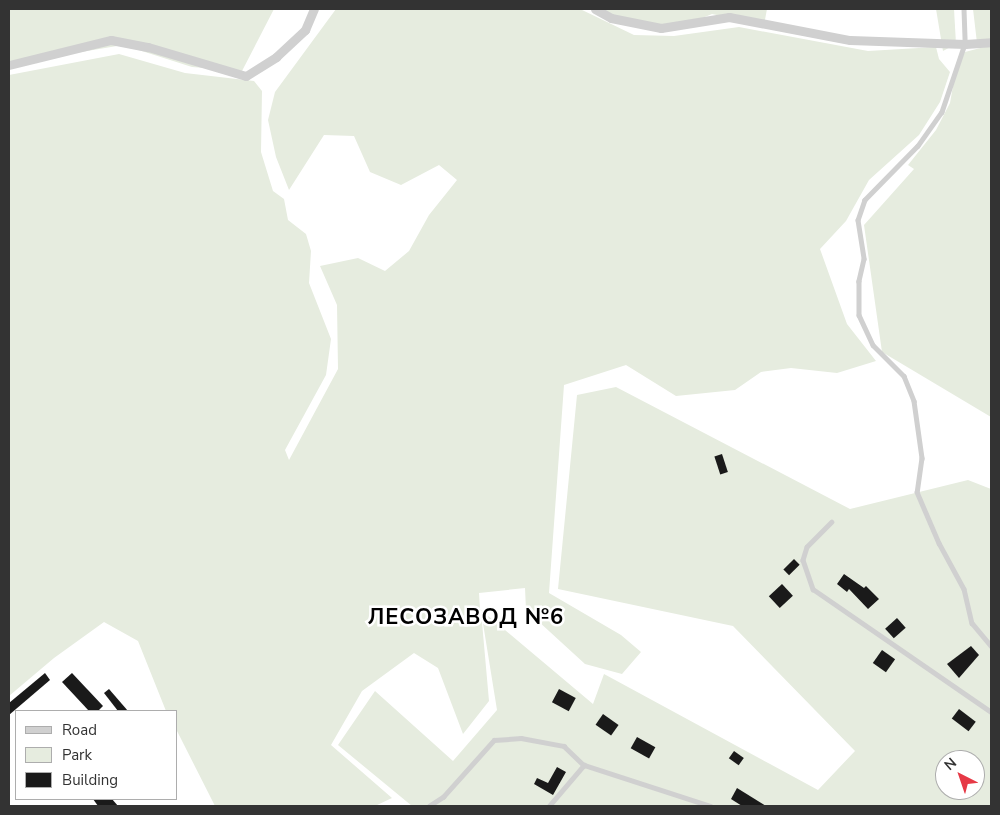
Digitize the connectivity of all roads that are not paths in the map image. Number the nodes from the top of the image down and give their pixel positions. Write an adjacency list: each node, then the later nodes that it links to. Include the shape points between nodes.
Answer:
1 (314, 9): 6 (street, via 305,30 276,57 246,76 148,46 111,40)
2 (595, 9): 5 (street, via 611,18 662,28 729,17 850,40)
3 (964, 9): 5 (lane)
4 (991, 42): 5 (street)
5 (965, 44): 8 (lane, via 942,112 931,129 865,200 858,220 864,259 858,281 859,315 873,345 904,376 914,401 922,458 917,492 939,544 964,589 972,623)
6 (9, 66)
7 (832, 522): 9 (lane, via 807,547 803,560 813,589)
8 (991, 646)
9 (991, 713)
10 (584, 765): 11 (lane, via 564,746 521,738 494,740 443,797); 12 (lane); 13 (lane)
11 (429, 806)
12 (549, 806)
13 (711, 806)

